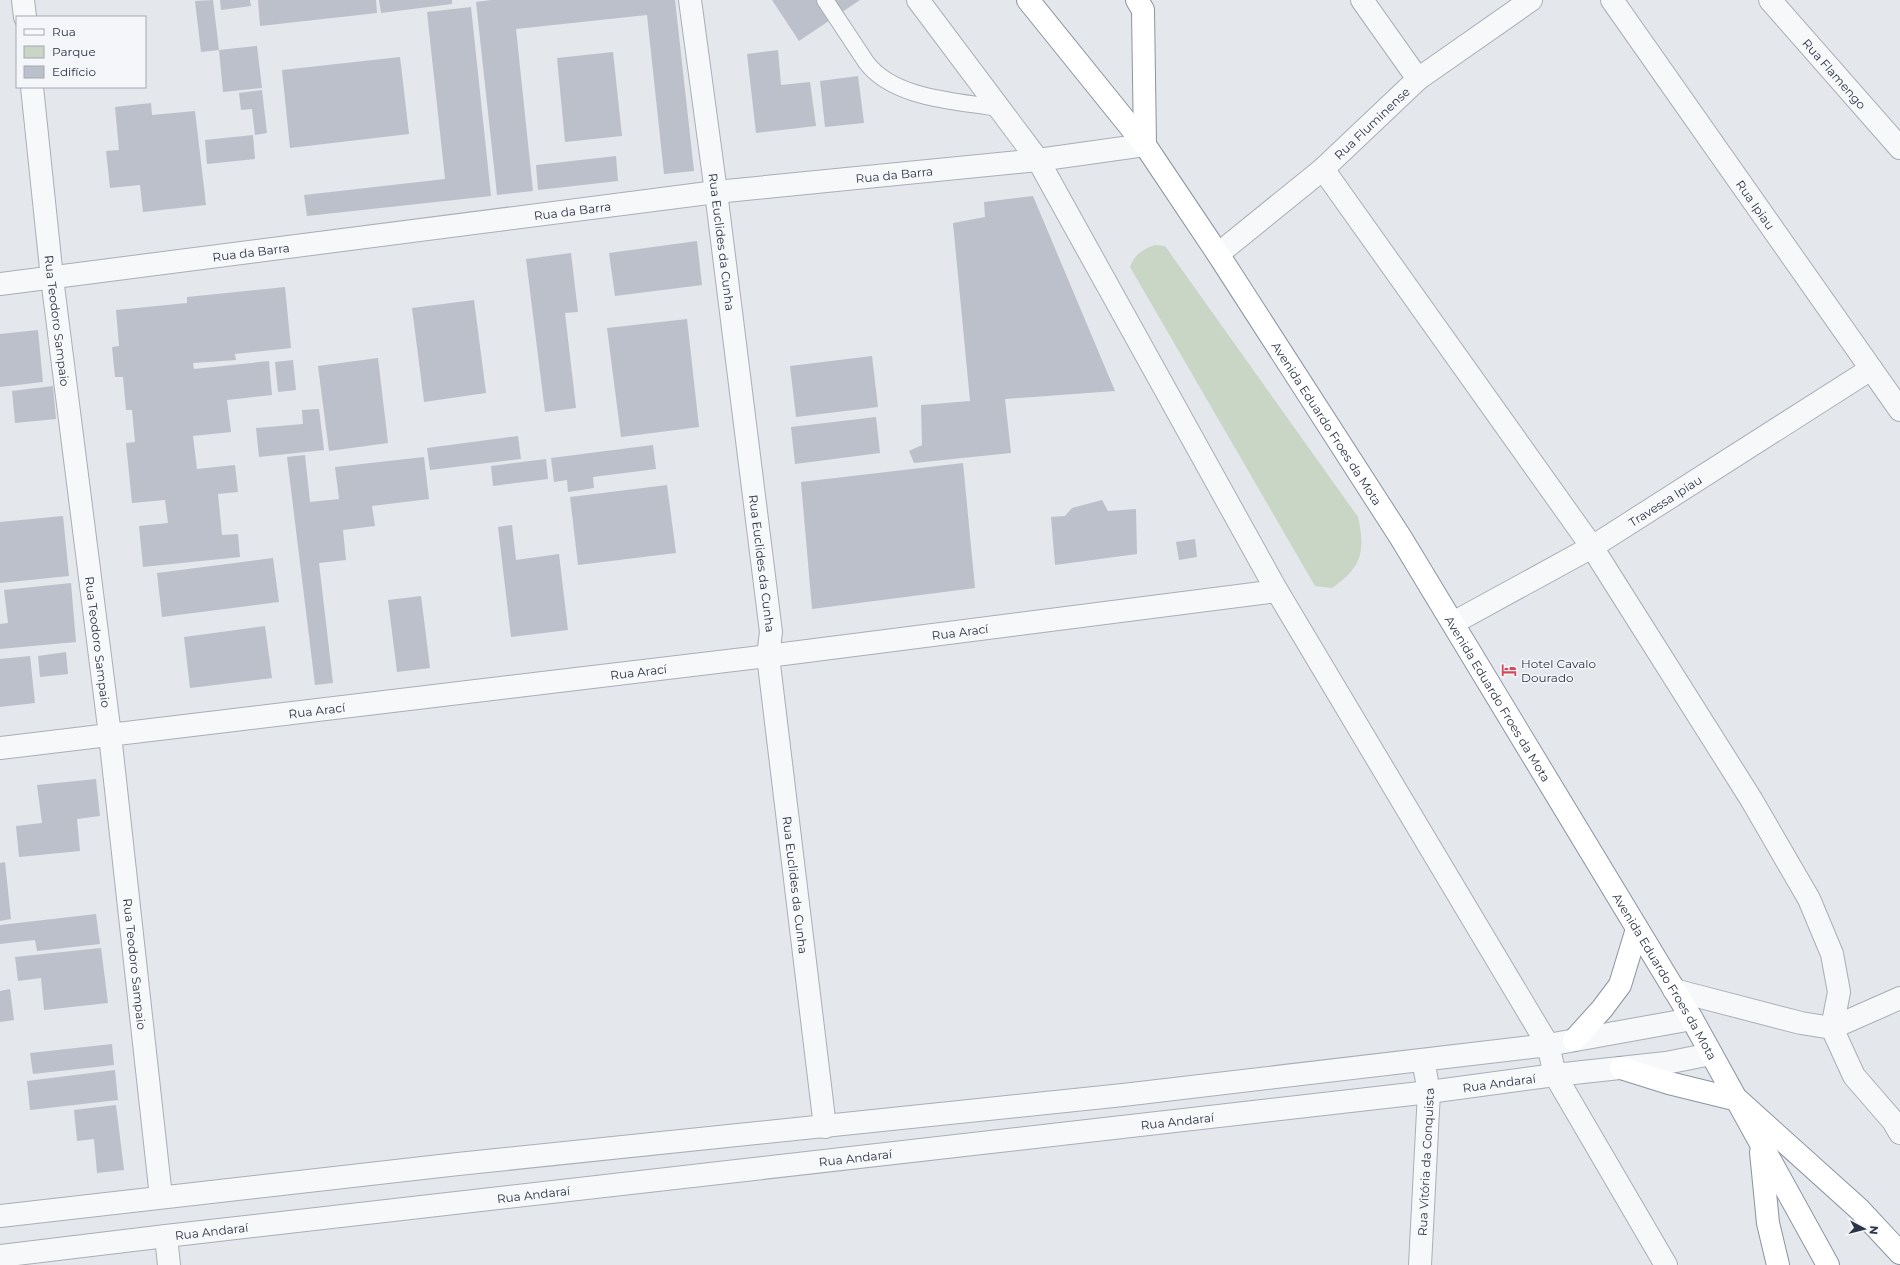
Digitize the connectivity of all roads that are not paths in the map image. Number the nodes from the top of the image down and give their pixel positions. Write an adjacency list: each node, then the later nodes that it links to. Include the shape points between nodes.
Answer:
1 (23, 0): 11 (street)
2 (690, 0): 19 (street, Rua Euclides da Cunha)
3 (825, 0): 14 (lane, via 873,72 900,87 924,96)
4 (918, 0): 14 (street)
5 (1028, 0): 15 (highway, Avenida Eduardo Froes da Mota)
6 (1137, 0): 15 (highway, via 1143,10)
7 (1362, 0): 12 (street)
8 (1531, 0): 12 (street, Rua Fluminense)
9 (1612, 0): 23 (street, Rua Ipiau)
10 (1770, 0): 16 (street, Rua Flamengo)
11 (25, 16)
12 (1418, 79): 18 (street, Rua Fluminense)
13 (32, 88): 21 (street, Rua Teodoro Sampaio)
14 (998, 108): 17 (street)
15 (1146, 145): 17 (street, Rua da Barra); 20 (highway, Avenida Eduardo Froes da Mota)
16 (1900, 148)
17 (1038, 160): 19 (street, Rua da Barra); 26 (street)
18 (1323, 169): 20 (street, Rua Fluminense); 25 (street)
19 (716, 192): 21 (street, Rua da Barra); 28 (street, Rua Euclides da Cunha, via 771,632)
20 (1218, 254): 27 (highway, Avenida Eduardo Froes da Mota)
21 (52, 278): 22 (street, Rua da Barra); 29 (street, Rua Teodoro Sampaio)
22 (0, 284)
23 (1871, 369): 24 (street, Rua Ipiau); 25 (street, Travessa Ipiau)
24 (1900, 410)
25 (1592, 547): 27 (street, Travessa Ipiau); 35 (street, via 1751,799 1808,899 1832,954 1839,992)
26 (1277, 591): 28 (street, Rua Arací); 37 (street)
27 (1453, 623): 31 (highway, Avenida Eduardo Froes da Mota)
28 (768, 656): 29 (street, Rua Arací); 44 (street, Rua Euclides da Cunha)
29 (110, 735): 30 (street, Rua Arací); 47 (street, Rua Teodoro Sampaio)
30 (0, 748)
31 (1637, 928): 32 (highway, Avenida Eduardo Froes da Mota); 36 (highway, via 1620,985)
32 (1674, 990): 34 (highway, Avenida Eduardo Froes da Mota); 35 (street, via 1801,1023)
33 (1900, 998): 35 (street)
34 (1692, 1018): 36 (street); 38 (highway, Avenida Eduardo Froes da Mota)
35 (1832, 1028): 45 (street, via 1854,1076 1893,1121)
36 (1574, 1040): 37 (street)
37 (1548, 1045): 39 (street); 41 (street)
38 (1711, 1054): 40 (street, Rua Andaraí); 43 (highway, Avenida Eduardo Froes da Mota)
39 (1423, 1060): 42 (street, Rua Vitória da Conquista); 44 (street)
40 (1621, 1068): 41 (street, Rua Andaraí); 43 (highway)
41 (1555, 1075): 42 (street, Rua Andaraí); 54 (street)
42 (1429, 1092): 49 (street, Rua Andaraí); 53 (street, Rua Vitória da Conquista)
43 (1738, 1100): 46 (highway, Avenida Eduardo Froes da Mota); 50 (highway, via 1859,1209)
44 (825, 1127): 47 (street, via 458,1164)
45 (1900, 1133)
46 (1760, 1145): 55 (highway, via 1768,1223); 56 (highway, Avenida Eduardo Froes da Mota)
47 (161, 1198): 48 (street)
48 (0, 1216)
49 (166, 1236): 51 (street, Rua Andaraí); 52 (street)
50 (1900, 1253)
51 (0, 1256)
52 (169, 1265)
53 (1420, 1265)
54 (1666, 1265)
55 (1778, 1265)
56 (1828, 1265)

